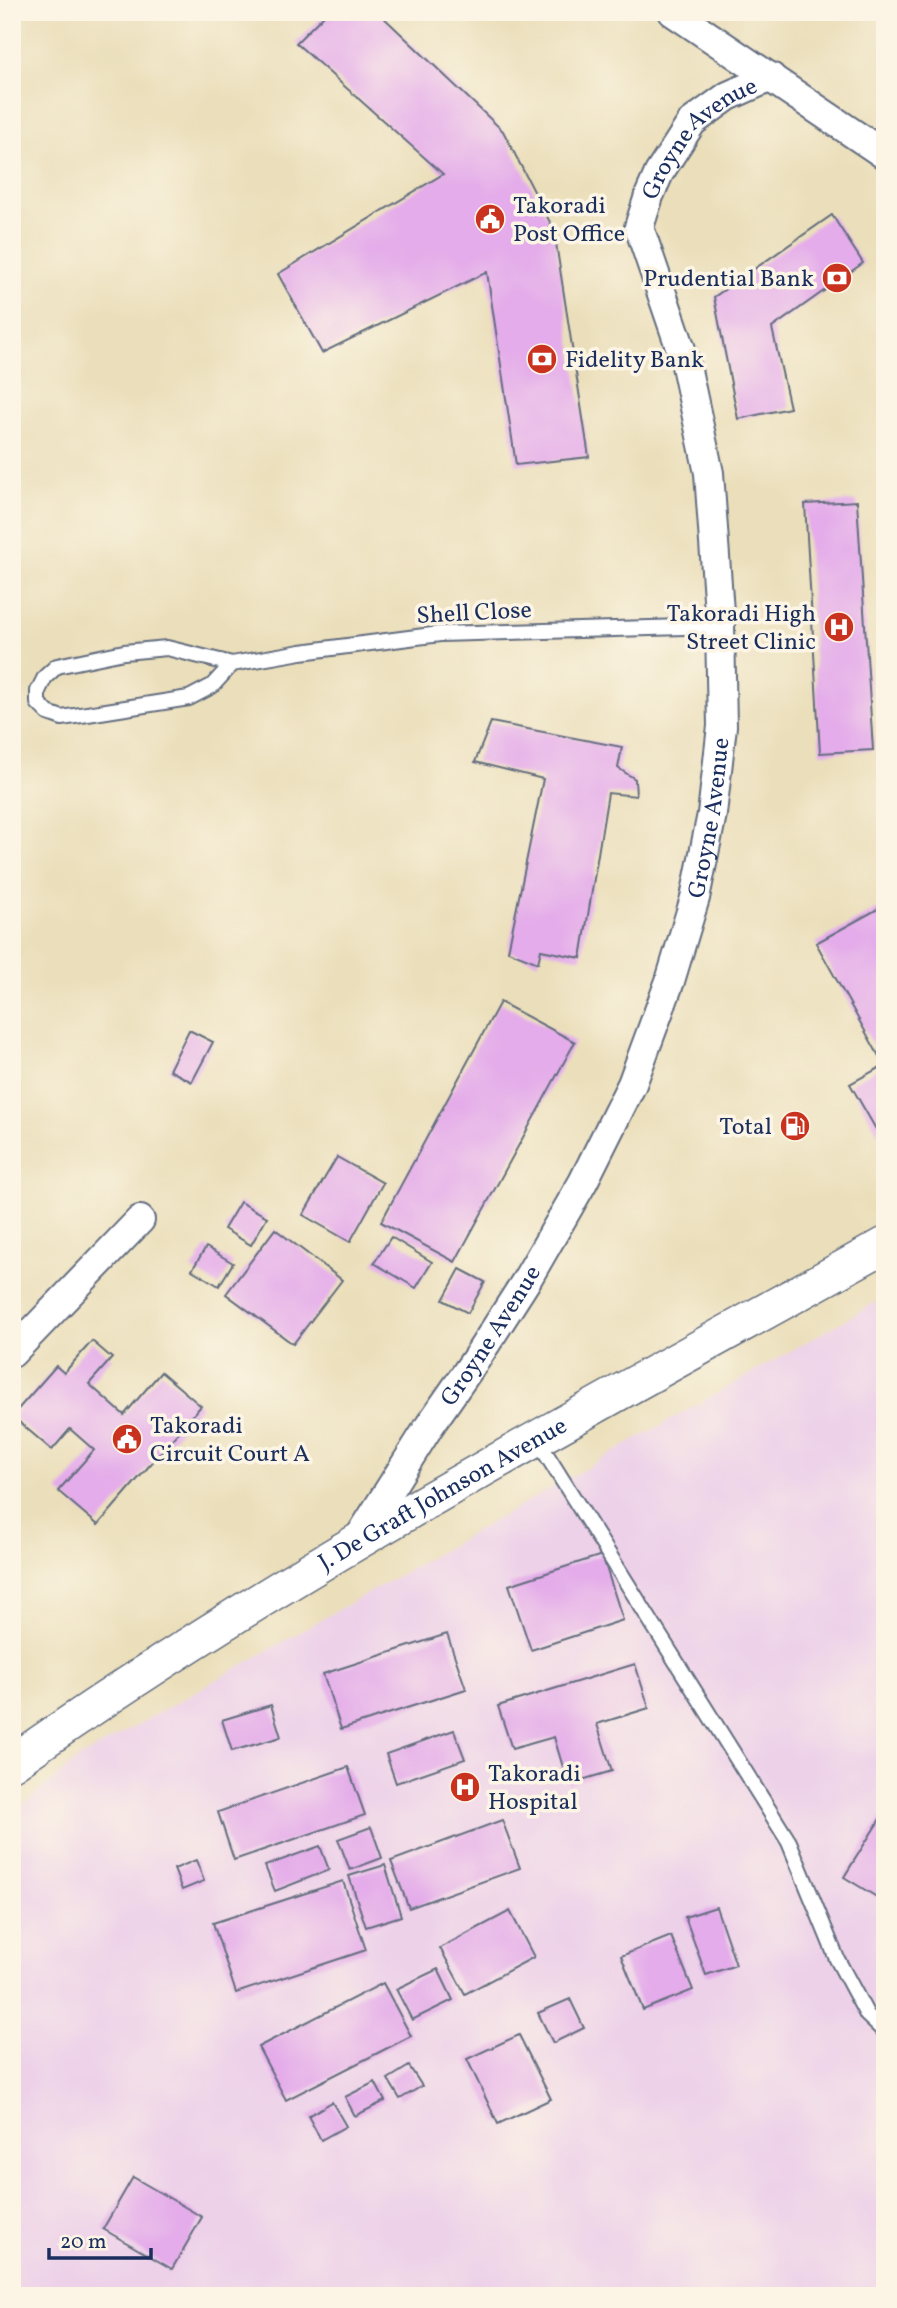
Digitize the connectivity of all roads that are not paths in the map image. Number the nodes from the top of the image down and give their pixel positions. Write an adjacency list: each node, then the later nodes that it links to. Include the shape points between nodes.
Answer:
1 (673, 12): 2 (street)
2 (771, 77): 3 (street); 4 (street, Groyne Avenue, via 728,96 692,122 659,173 639,226 685,361 709,473)
3 (885, 155)
4 (720, 626): 5 (lane, Shell Close, via 440,634); 10 (street, Groyne Avenue, via 722,726 712,814 695,898 632,1084 526,1281)
5 (232, 664): 5 (lane, Shell Close, via 167,648 111,655 57,666 45,677 38,703 62,719 189,698 212,686)
6 (140, 1220): 8 (street)
7 (885, 1245): 9 (street, J. De Graft Johnson Avenue)
8 (12, 1353)
9 (536, 1438): 10 (street, J. De Graft Johnson Avenue); 12 (lane, via 789,1842 837,1959 867,2015)
10 (357, 1541): 11 (street, J. De Graft Johnson Avenue, via 106,1697)
11 (12, 1763)
12 (885, 2032)

